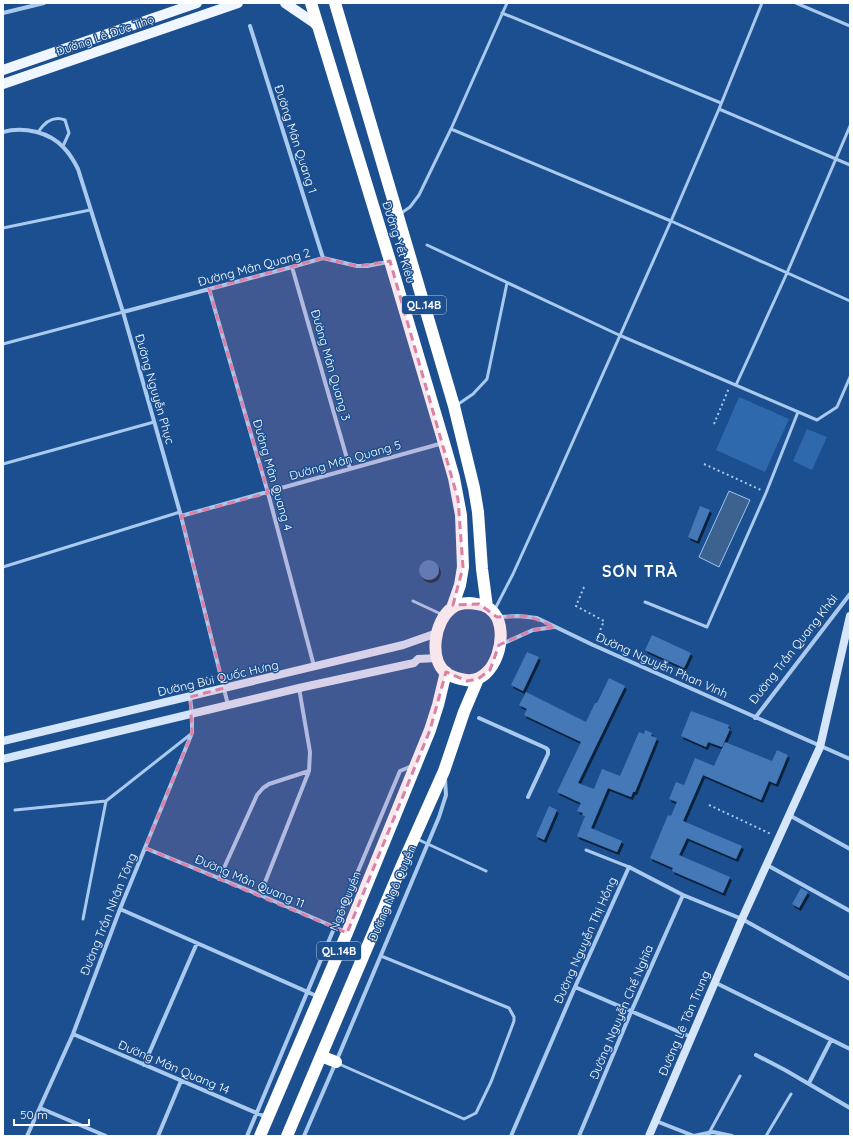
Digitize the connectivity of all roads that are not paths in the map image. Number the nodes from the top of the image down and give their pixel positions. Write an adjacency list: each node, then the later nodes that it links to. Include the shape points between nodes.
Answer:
1 (44, 3): 10 (street)
2 (197, 3): 15 (main road, Đường Lê Đức Thọ)
3 (238, 3): 16 (main road, Đường Lê Đức Thọ)
4 (285, 3): 14 (main road, via 313,22)
5 (312, 3): 14 (highway, Đường Yết Kiêu / QL.14B)
6 (507, 3): 11 (lane)
7 (762, 3): 17 (lane)
8 (796, 3): 13 (lane)
9 (337, 5): 27 (highway, Đường Yết Kiêu / QL.14B)
10 (3, 13)
11 (502, 13): 17 (lane); 20 (lane)
12 (250, 26): 31 (street, Đường Mân Quang 1)
13 (850, 26)
14 (320, 30): 32 (highway, Đường Yết Kiêu / QL.14B)
15 (3, 70)
16 (3, 84)
17 (721, 103): 18 (lane)
18 (719, 109): 24 (lane); 28 (lane)
19 (850, 126): 24 (lane)
20 (451, 129): 27 (lane, via 419,195 410,207); 28 (lane)
21 (3, 132): 22 (street, Đường Nguyễn Phục, via 23,129)
22 (38, 132): 23 (street, Đường Nguyễn Phục); 23 (lane, via 44,124 52,120 65,120 69,133)
23 (63, 146): 26 (street, Đường Nguyễn Phục, via 78,169)
24 (836, 159): 25 (lane); 34 (lane)
25 (850, 165)
26 (90, 210): 29 (lane); 38 (street, Đường Nguyễn Phục)
27 (398, 215): 43 (highway, Đường Yết Kiêu / QL.14B)
28 (671, 221): 34 (lane); 39 (lane)
29 (3, 228)
30 (427, 245): 35 (lane)
31 (323, 258): 32 (street, Đường Mân Quang 2, via 358,266); 33 (street, Đường Mân Quang 2)
32 (390, 261): 46 (highway, Đường Yết Kiêu / QL.14B)
33 (292, 267): 36 (street, Đường Mân Quang 2); 48 (street, Đường Mân Quang 3)
34 (787, 274): 37 (lane); 42 (lane)
35 (507, 283): 39 (lane); 43 (lane, via 487,378 473,394)
36 (209, 290): 38 (street, Đường Mân Quang 2); 49 (street, Đường Mân Quang 4)
37 (850, 301)
38 (123, 312): 40 (lane); 45 (street, Đường Nguyễn Phục)
39 (619, 335): 42 (lane); 56 (lane, via 513,574)
40 (3, 344)
41 (850, 377): 44 (lane, via 837,407 817,420)
42 (736, 385): 44 (lane)
43 (454, 406): 56 (highway, Đường Yết Kiêu / QL.14B, via 474,488 482,569)
44 (798, 412): 54 (lane, via 766,493 707,627)
45 (154, 422): 47 (lane); 50 (street, Đường Nguyễn Phục)
46 (444, 443): 48 (street, Đường Mân Quang 5); 55 (highway, Đường Yết Kiêu / QL.14B, via 461,515 463,556 462,575)
47 (3, 464)
48 (350, 469): 49 (street, Đường Mân Quang 5)
49 (268, 492): 50 (street, Đường Mân Quang 5); 62 (street, Đường Mân Quang 4)
50 (180, 514): 51 (lane); 65 (street, Đường Nguyễn Phục)
51 (3, 567)
52 (850, 594): 71 (street, Đường Trần Quang Khải)
53 (413, 600): 55 (lane)
54 (645, 602)
55 (448, 612): 56 (highway, via 469,602); 59 (highway)
56 (492, 612): 58 (street, Đường Nguyễn Phan Vinh, via 528,616 542,620); 60 (highway, via 500,625)
57 (850, 616): 74 (street, Đường Trần Quang Khải, via 845,647)
58 (555, 628): 60 (street, Đường Nguyễn Phan Vinh, via 530,631); 71 (street, Đường Nguyễn Phan Vinh)
59 (437, 633): 61 (highway); 62 (street, Đường Bùi Quốc Hưng, via 403,646)
60 (500, 645): 64 (highway, via 490,670)
61 (437, 658): 63 (highway); 66 (street, via 418,659 414,663)
62 (314, 667): 65 (street, Đường Bùi Quốc Hưng)
63 (446, 672): 64 (highway, via 467,681); 77 (highway, QL.14B, via 430,730)
64 (478, 680): 79 (highway, Đường Ngô Quyền / QL.14B)
65 (224, 688): 67 (street, Đường Bùi Quốc Hưng); 68 (street, Đường Nguyễn Phục)
66 (299, 688): 68 (street); 78 (street, via 310,752)
67 (190, 696): 69 (street, Đường Trần Nhân Tông); 73 (street, Đường Bùi Quốc Hưng)
68 (228, 705): 69 (street)
69 (192, 714): 72 (street, Đường Trần Nhân Tông); 75 (street)
70 (479, 718): 80 (street, via 548,750)
71 (755, 718): 74 (street, Đường Nguyễn Phan Vinh)
72 (192, 733): 81 (lane); 86 (street, Đường Trần Nhân Tông)
73 (3, 742)
74 (820, 747): 76 (street, Đường Nguyễn Phan Vinh); 83 (street, Đường Lê Tân Trung)
75 (3, 759)
76 (850, 759)
77 (416, 764): 99 (street, via 400,771); 100 (highway, Ngô Quyền / QL.14B)
78 (309, 771): 92 (street, via 269,784 257,795); 93 (street)
79 (444, 771): 84 (highway, QL.14B); 85 (street, Đường Ngô Quyền, via 446,795)
80 (528, 797)
81 (106, 801): 82 (lane); 97 (lane)
82 (15, 810)
83 (789, 815): 87 (street); 89 (street, Đường Lê Tân Trung)
84 (413, 838): 85 (lane); 113 (highway, QL.14B)
85 (427, 845): 91 (lane); 102 (street, Đường Ngô Quyền)
86 (145, 848): 92 (street, Đường Mân Quang 11); 95 (street, Đường Trần Nhân Tông)
87 (850, 848)
88 (586, 850): 90 (lane)
89 (766, 864): 96 (street); 98 (street, Đường Lê Tân Trung)
90 (629, 867): 94 (street, Đường Nguyễn Thị Hồng); 105 (street, Đường Nguyễn Thị Hồng)
91 (486, 871)
92 (219, 879): 93 (street, Đường Mân Quang 11)
93 (260, 895): 99 (street, Đường Mân Quang 11)
94 (683, 895): 98 (street, Đường Nguyễn Thị Hồng); 108 (street, Đường Nguyễn Chế Nghĩa)
95 (120, 909): 101 (street); 109 (street, Đường Trần Nhân Tông)
96 (850, 911)
97 (83, 919)
98 (742, 919): 103 (street); 104 (street, Đường Lê Tân Trung)
99 (334, 927): 100 (street, Đường Mân Quang 11); 106 (street)
100 (347, 933): 107 (highway, Ngô Quyền / QL.14B)
101 (197, 943): 106 (street); 116 (street)
102 (381, 956): 115 (street, Đường Ngô Quyền); 115 (lane, via 509,1008 514,1021 490,1082 476,1113 464,1119)
103 (850, 979)
104 (714, 982): 110 (street, Đường Lê Tân Trung); 111 (street)
105 (575, 987): 108 (street); 134 (street, Đường Nguyễn Thị Hồng)
106 (308, 992): 107 (street); 123 (street)
107 (319, 998): 124 (highway, Ngô Quyền / QL.14B)
108 (631, 1012): 110 (street); 135 (street, Đường Nguyễn Chế Nghĩa)
109 (73, 1034): 116 (street, Đường Mân Quang 14); 121 (street, Đường Trần Nhân Tông)
110 (691, 1037): 125 (street, Đường Lê Tân Trung)
111 (831, 1040): 112 (street); 119 (street)
112 (850, 1049)
113 (321, 1056): 115 (highway); 132 (highway, QL.14B)
114 (756, 1056): 119 (street)
115 (336, 1062): 133 (street, Đường Ngô Quyền)
116 (144, 1065): 118 (street, Đường Mân Quang 14)
117 (740, 1076): 126 (lane)
118 (180, 1081): 123 (street, Đường Mân Quang 14); 129 (street)
119 (809, 1083): 122 (street)
120 (791, 1094): 138 (lane)
121 (40, 1108): 127 (street, Đường Trần Nhân Tông); 128 (street)
122 (850, 1108)
123 (256, 1113): 124 (street, Đường Mân Quang 14); 130 (street)
124 (268, 1118): 131 (highway, Ngô Quyền / QL.14B)
125 (656, 1121): 126 (street, via 694,1136); 136 (street, Đường Lê Tân Trung)
126 (709, 1133): 137 (street)
127 (27, 1136)
128 (106, 1136)
129 (158, 1136)
130 (247, 1136)
131 (260, 1136)
132 (287, 1136)
133 (304, 1136)
134 (511, 1136)
135 (579, 1136)
136 (649, 1136)
137 (732, 1136)
138 (766, 1136)

